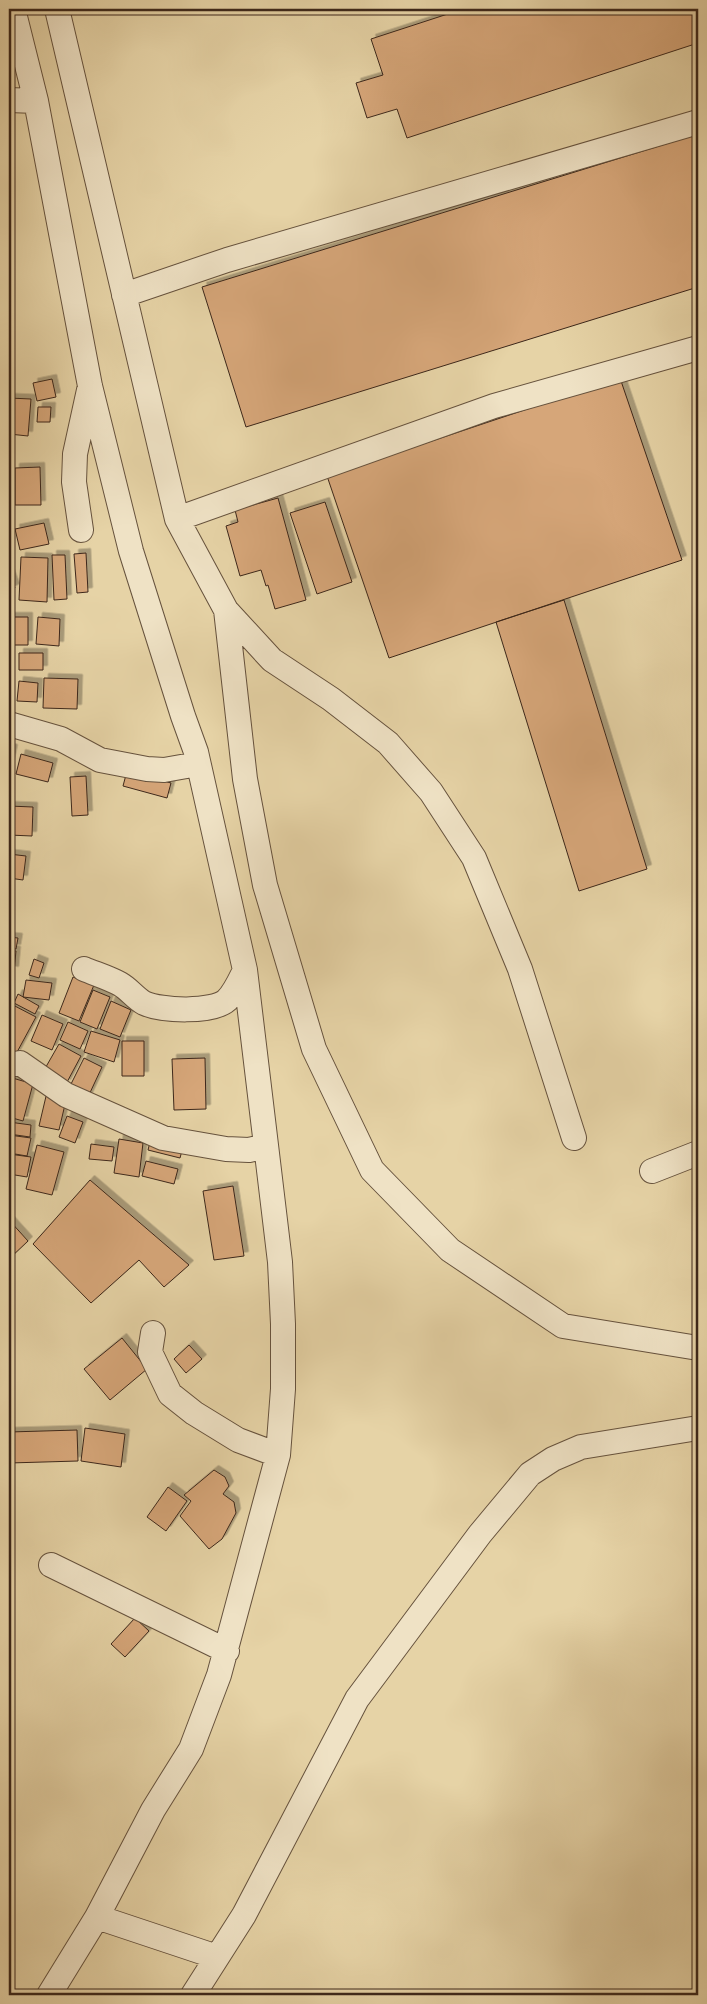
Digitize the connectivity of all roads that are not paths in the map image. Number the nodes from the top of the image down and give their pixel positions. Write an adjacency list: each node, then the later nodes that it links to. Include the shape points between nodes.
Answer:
1 (13, 9): 4 (street)
2 (57, 9): 6 (street)
3 (9, 100): 4 (street)
4 (36, 102): 8 (street)
5 (698, 122): 6 (street, via 227,260)
6 (124, 295): 9 (street)
7 (698, 348): 9 (street, via 494,406)
8 (90, 386): 10 (street, via 75,454 74,482); 13 (street, via 131,551)
9 (177, 519): 11 (street)
10 (81, 530)
11 (226, 610): 17 (street, via 272,660 331,699 388,744 436,800 474,858 520,969); 22 (street, via 245,778 264,885 314,1049 372,1170 450,1250 563,1326)
12 (9, 724): 13 (street, via 61,738 100,760 164,770)
13 (198, 764): 15 (street)
14 (84, 969): 15 (street, via 119,984 150,1005 184,1008 210,1008 221,1004 232,993)
15 (245, 970): 18 (street)
16 (9, 1065): 18 (street, via 20,1063 66,1095 163,1138 226,1149 249,1150)
17 (574, 1138)
18 (266, 1146): 24 (street, via 280,1262 283,1324)
19 (698, 1153): 20 (street)
20 (652, 1171)
21 (153, 1333): 24 (street, via 150,1352 170,1394 238,1440)
22 (698, 1348)
23 (698, 1428): 28 (street, via 581,1447 530,1474 480,1534 357,1699 244,1915)
24 (278, 1455): 26 (street)
25 (51, 1565): 26 (street)
26 (227, 1651): 27 (street, via 191,1749 153,1810)
27 (97, 1917): 28 (street); 29 (street)
28 (218, 1957): 30 (street)
29 (49, 1995)
30 (193, 1995)

